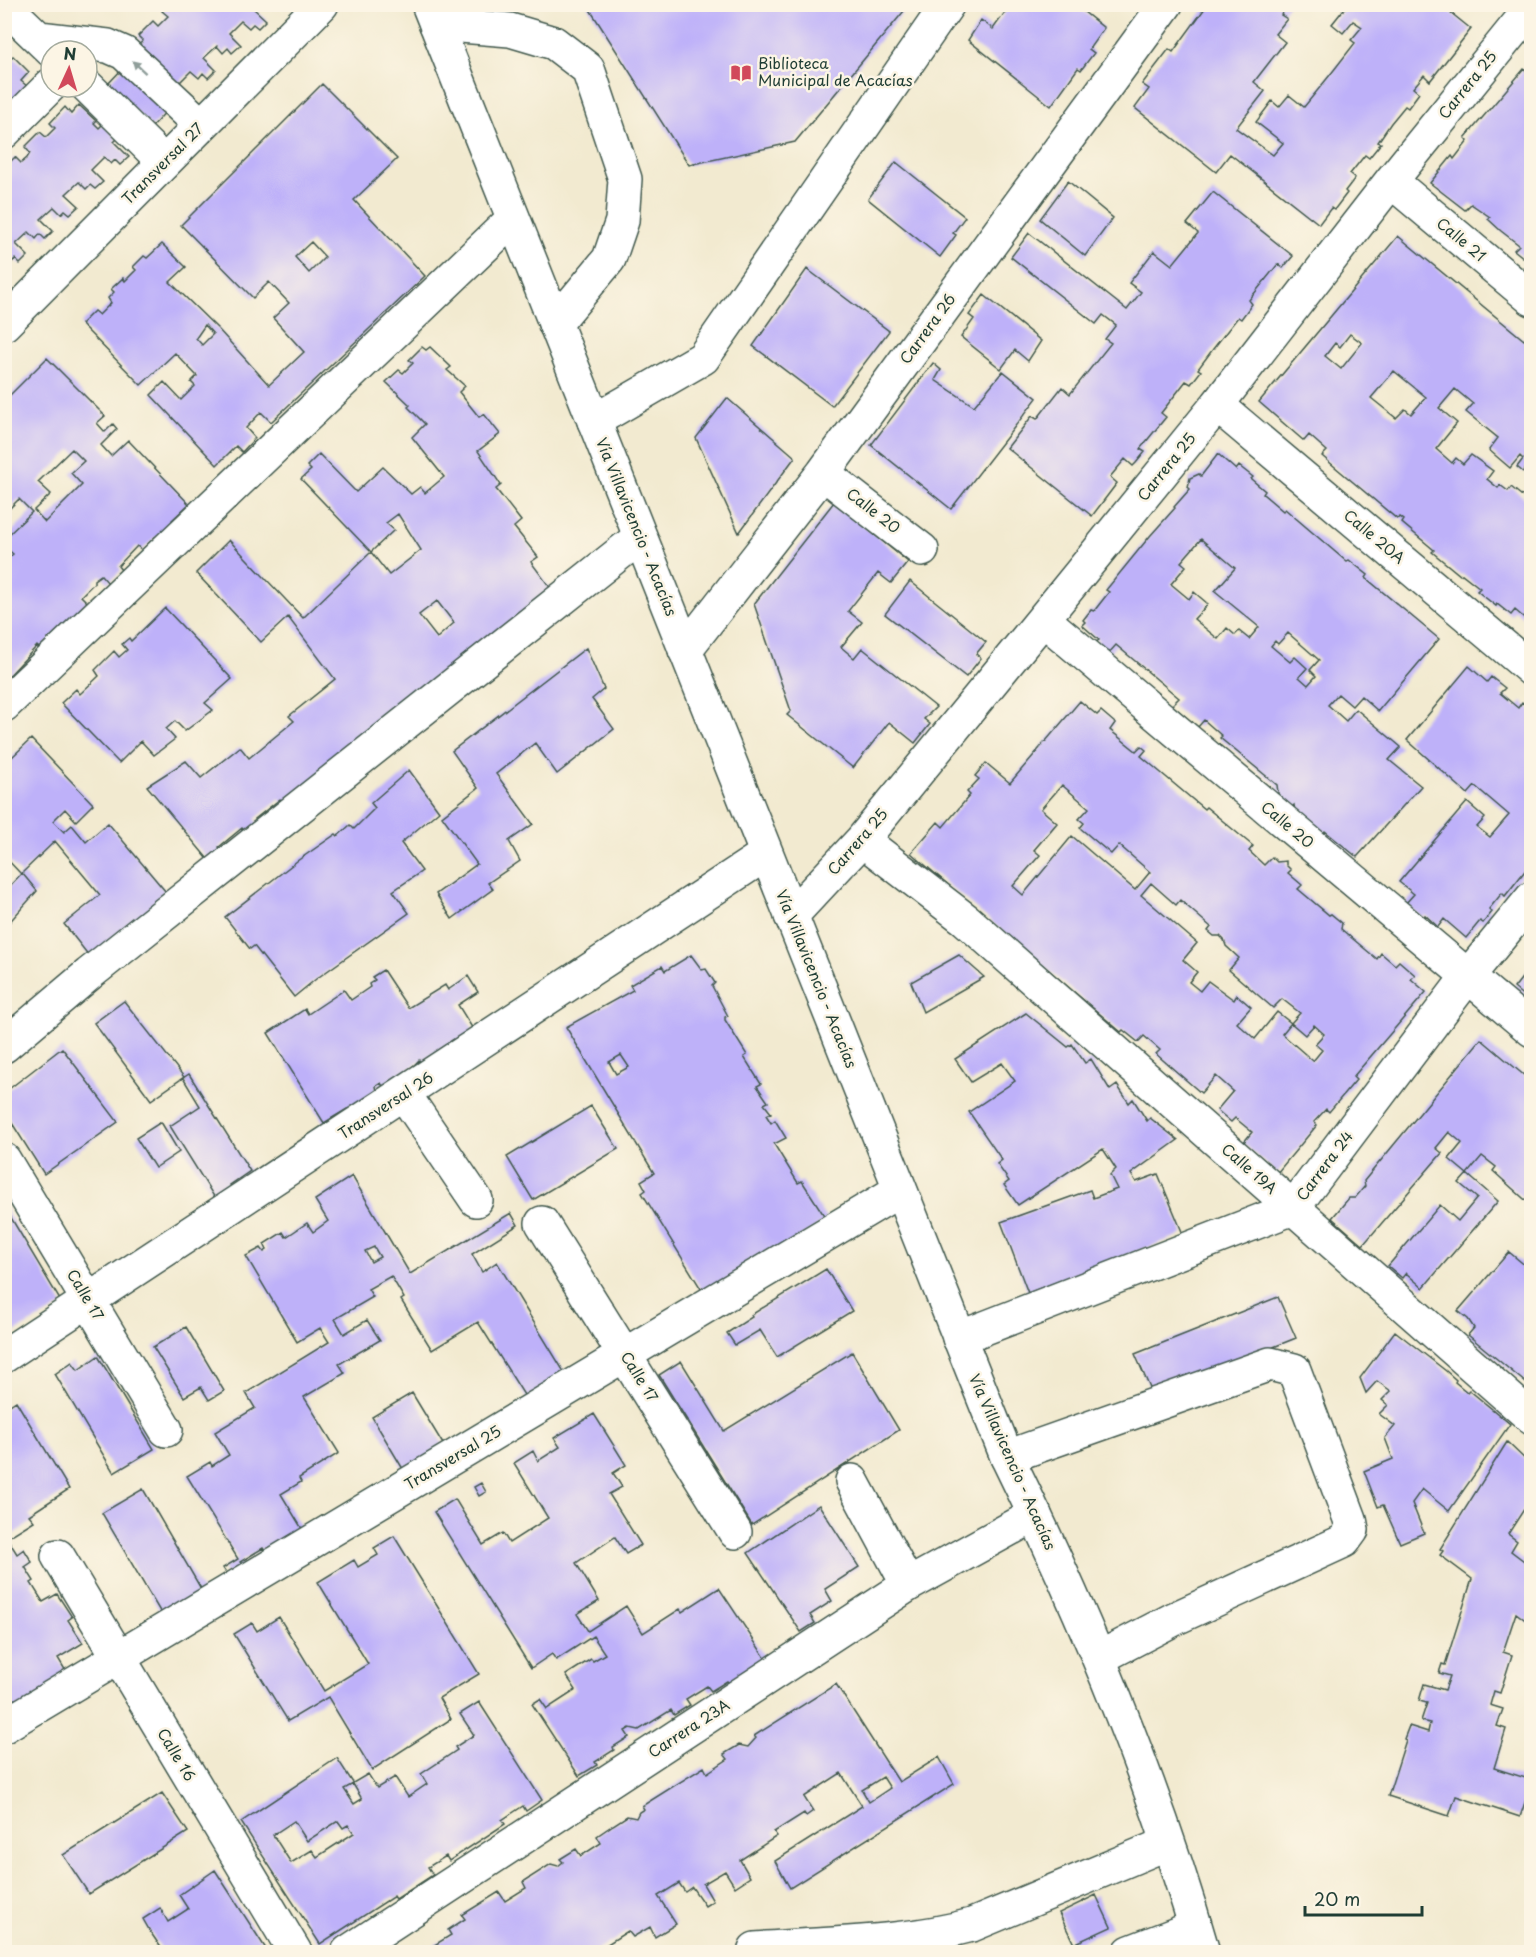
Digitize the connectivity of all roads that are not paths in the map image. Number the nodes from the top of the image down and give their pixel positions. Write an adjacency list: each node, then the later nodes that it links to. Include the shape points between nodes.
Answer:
1 (322, 4): 11 (street, Transversal 27)
2 (948, 4): 20 (street, via 702,358)
3 (1166, 4): 21 (street, Carrera 26)
4 (4, 5): 7 (street)
5 (1532, 7): 14 (street, Carrera 25)
6 (432, 14): 15 (street, Vía Villavicencio - Acacías); 18 (street, via 543,39 588,69 626,179 622,221 609,259)
7 (40, 39)
8 (99, 47): 11 (street, one-way to 8, via 124,53 108,46)
9 (39, 97): 12 (street)
10 (99, 98): 13 (street)
11 (201, 125): 13 (street, Transversal 27)
12 (4, 132)
13 (164, 162): 17 (street, Transversal 27)
14 (1391, 181): 16 (street, Calle 21); 19 (street, Carrera 25)
15 (513, 219): 18 (street, Vía Villavicencio - Acacías); 27 (street)
16 (1532, 299)
17 (4, 324)
18 (555, 324): 20 (street, Vía Villavicencio - Acacías)
19 (1217, 405): 24 (street, Carrera 25); 26 (street, Calle 20A)
20 (594, 421): 22 (street, Vía Villavicencio - Acacías)
21 (823, 473): 23 (street, Calle 20); 25 (street, Carrera 26)
22 (640, 537): 25 (street, Vía Villavicencio - Acacías); 34 (street, via 89,974)
23 (922, 550)
24 (1043, 620): 28 (street, Carrera 25); 32 (street, Calle 20)
25 (685, 650): 29 (street, Vía Villavicencio - Acacías)
26 (1532, 670)
27 (4, 705)
28 (862, 840): 31 (street, Carrera 25); 39 (street, Calle 19A, via 966,920)
29 (766, 855): 31 (street, Vía Villavicencio - Acacías); 35 (street, Transversal 26)
30 (1532, 898): 32 (street, Carrera 24)
31 (791, 916): 37 (street, Vía Villavicencio - Acacías)
32 (1468, 976): 33 (street, Calle 20); 39 (street, Carrera 24)
33 (1532, 1030)
34 (4, 1046)
35 (404, 1094): 38 (street); 41 (street, Transversal 26)
36 (4, 1160): 41 (street, Calle 17)
37 (900, 1190): 42 (street, Vía Villavicencio - Acacías); 43 (street, Transversal 25)
38 (476, 1200)
39 (1293, 1208): 42 (street, Carrera 24); 45 (street, Calle 19A)
40 (542, 1223): 43 (street, Calle 17)
41 (88, 1300): 44 (street, Transversal 26); 46 (street, Calle 17)
42 (959, 1338): 47 (street, Vía Villavicencio - Acacías)
43 (626, 1355): 50 (street, Calle 17); 53 (street, Transversal 25)
44 (4, 1356)
45 (1532, 1418)
46 (166, 1430)
47 (1006, 1457): 49 (street, Vía Villavicencio - Acacías); 54 (street, via 1270,1364 1294,1370 1352,1530 1344,1541)
48 (852, 1481): 52 (street)
49 (1035, 1515): 52 (street, Carrera 23A); 54 (street, Vía Villavicencio - Acacías)
50 (735, 1532)
51 (58, 1556): 53 (street, Calle 16)
52 (908, 1585): 60 (street, Carrera 23A)
53 (118, 1658): 55 (street, Transversal 25); 59 (street, Calle 16)
54 (1099, 1658): 56 (street, Vía Villavicencio - Acacías)
55 (4, 1726)
56 (1168, 1843): 57 (street, Vía Villavicencio - Acacías); 58 (street, via 972,1925 943,1933)
57 (1199, 1940): 61 (street)
58 (755, 1949)
59 (295, 1953)
60 (348, 1953)
61 (1130, 1953)

